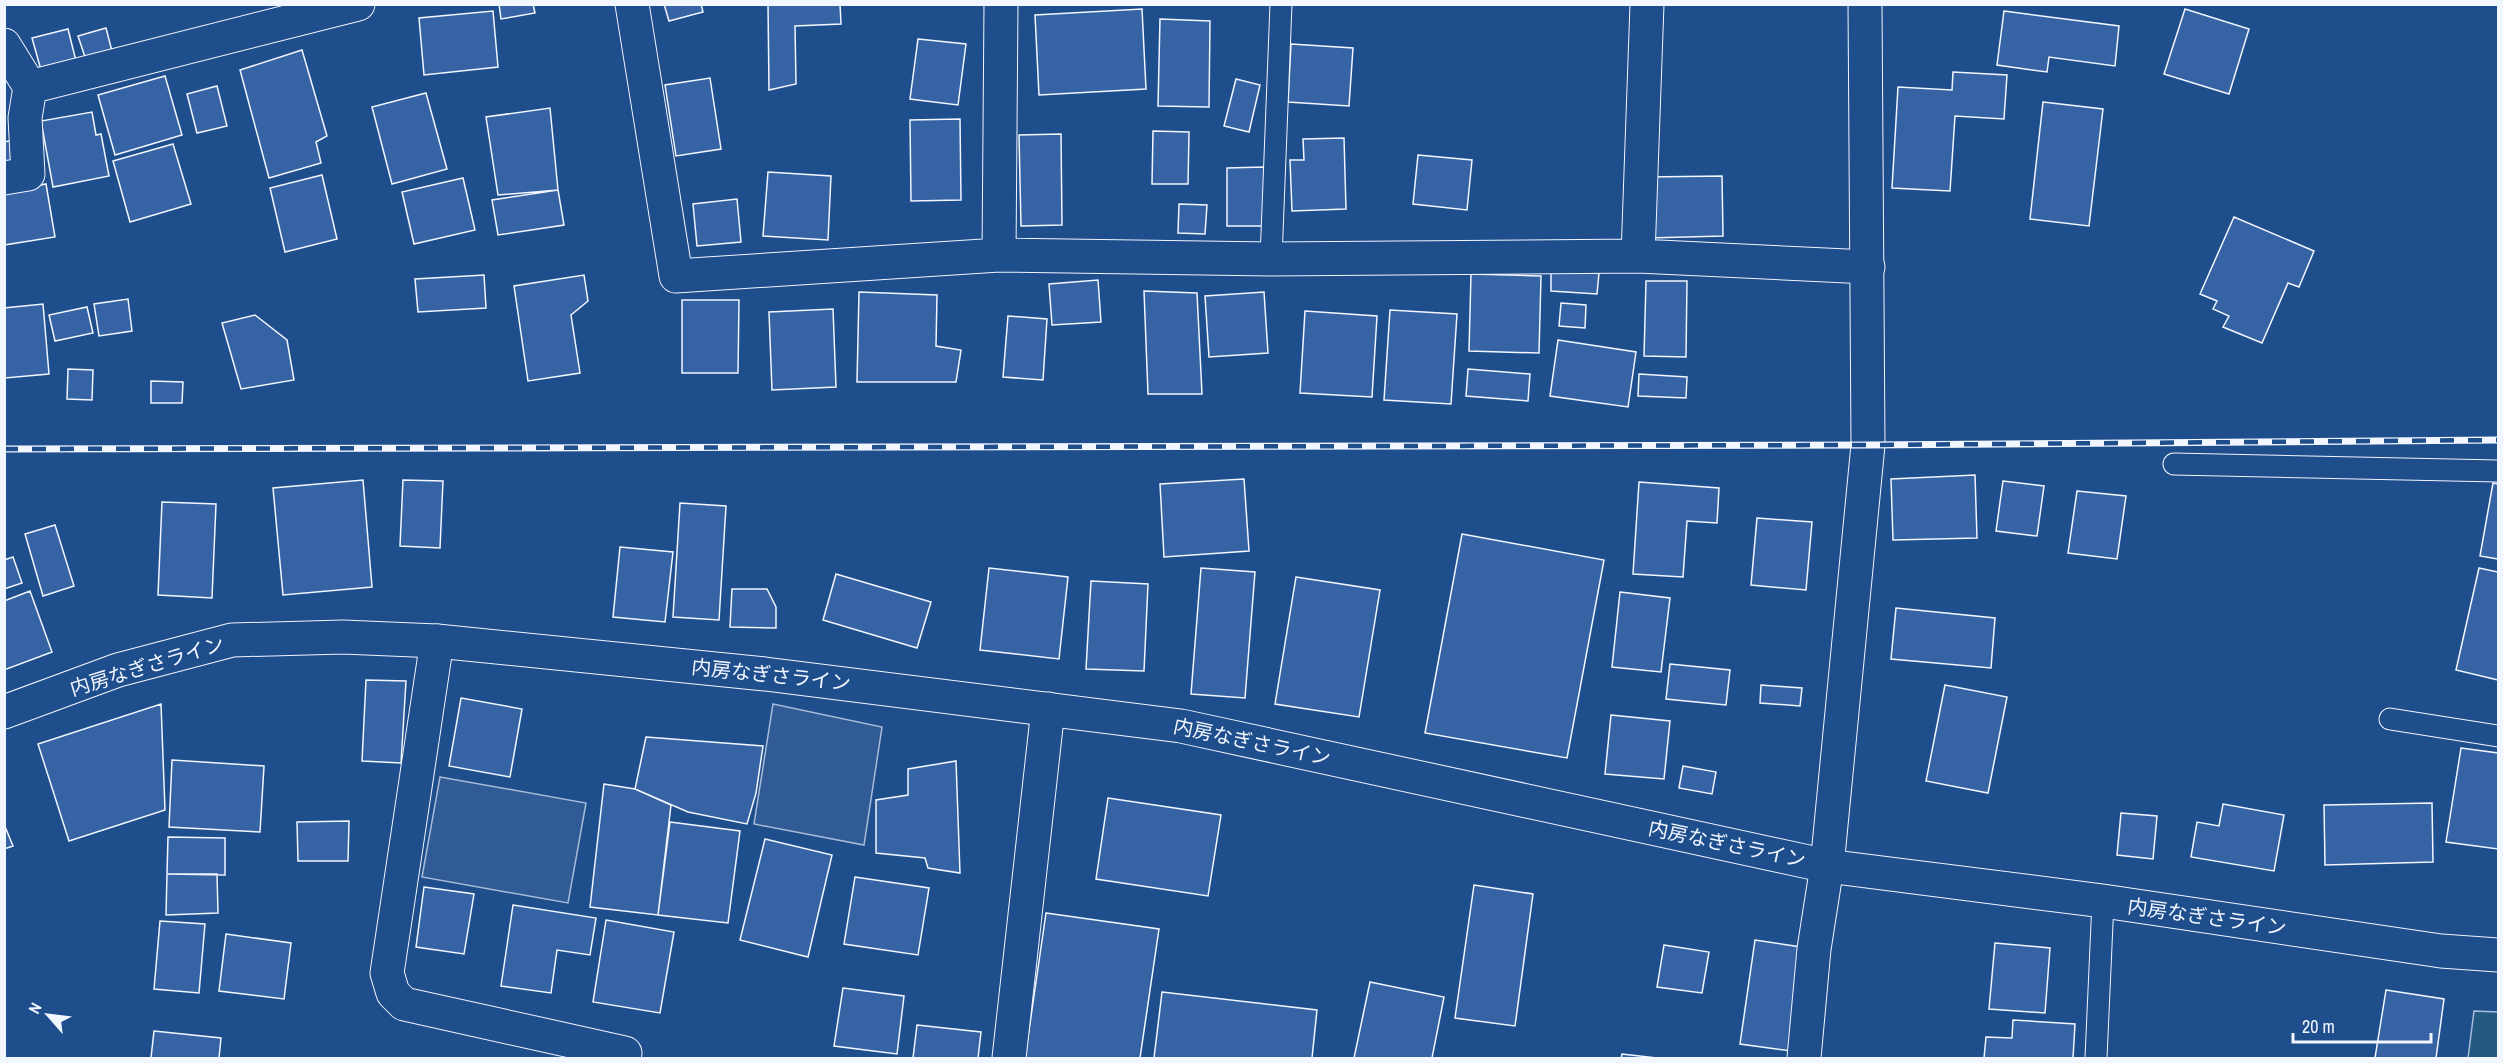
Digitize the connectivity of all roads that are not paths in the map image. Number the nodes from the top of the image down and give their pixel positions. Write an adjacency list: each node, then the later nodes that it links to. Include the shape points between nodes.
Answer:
1 (358, 4): 8 (street)
2 (632, 4): 10 (street, via 676,276)
3 (1001, 4): 10 (street)
4 (1281, 4): 12 (lane)
5 (1647, 4): 11 (street)
6 (1865, 4): 13 (street)
7 (4, 45): 8 (street)
8 (30, 87): 9 (street, via 25,118 28,174)
9 (4, 178)
10 (999, 255): 12 (street)
11 (1638, 256): 12 (street); 13 (street)
12 (1271, 259)
13 (1868, 267): 21 (street, via 1868,445)
14 (2174, 464): 15 (lane)
15 (2499, 471)
16 (437, 641): 17 (street, 内房なぎさライン, via 765,674); 18 (street, 内房なぎさライン, via 343,637 232,640 118,670); 24 (street, via 387,973 393,993 404,1004)
17 (1048, 709): 21 (street, 内房なぎさライン, via 1181,726); 25 (street)
18 (4, 712)
19 (2390, 719): 20 (lane)
20 (2499, 736)
21 (1827, 866): 22 (street, 内房なぎさライン); 26 (street, via 1814,949)
22 (2103, 901): 23 (street, 内房なぎさライン, via 2441,951); 27 (lane)
23 (2499, 955)
24 (625, 1053)
25 (1009, 1059)
26 (1804, 1059)
27 (2096, 1059)

